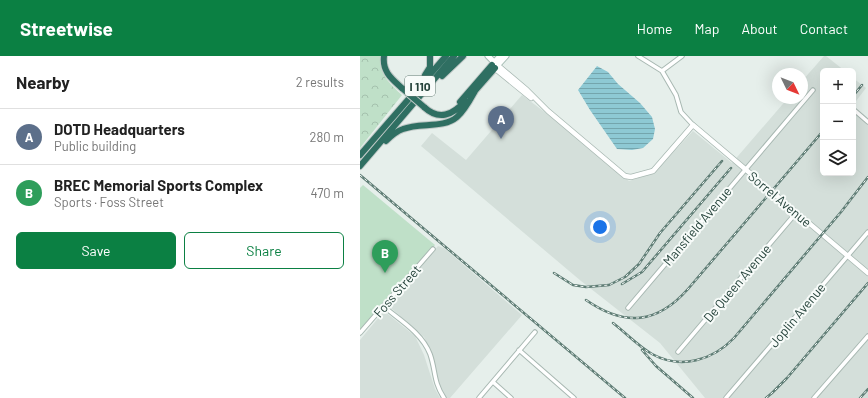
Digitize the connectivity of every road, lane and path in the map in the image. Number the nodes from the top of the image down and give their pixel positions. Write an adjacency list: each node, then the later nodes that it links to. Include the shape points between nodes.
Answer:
1 (385, 56): 15 (highway, bridge, via 388,72)
2 (430, 56): 18 (highway, via 428,72)
3 (446, 56): 18 (highway, I 110)
4 (454, 56): 16 (highway, I 110)
5 (463, 56): 16 (highway)
6 (488, 56): 11 (main road)
7 (500, 56): 11 (main road)
8 (506, 56): 11 (main road)
9 (638, 56): 12 (street)
10 (682, 56): 12 (street)
11 (495, 65): 14 (highway); 15 (highway, via 453,110 438,112); 20 (street, via 625,176 653,172)
12 (662, 71): 20 (street, via 676,95 681,112)
13 (813, 90): 24 (street, Mansfield Avenue)
14 (475, 91): 15 (highway, via 450,114 436,114); 21 (highway, via 454,119 402,129)
15 (425, 106)
16 (410, 108): 21 (highway, I 110)
17 (856, 112): 19 (street)
18 (394, 116): 22 (highway, I 110)
19 (868, 122)
20 (693, 125): 24 (street, Sorrel Avenue)
21 (372, 152): 23 (highway, I 110)
22 (360, 155)
23 (360, 166)
24 (745, 169): 25 (street, Sorrel Avenue); 31 (street, Mansfield Avenue)
25 (796, 213): 28 (street, Sorrel Avenue); 36 (street, De Queen Avenue)
26 (868, 232): 28 (street, Joplin Avenue)
27 (433, 249): 30 (street, Foss Street)
28 (848, 256): 29 (street, Sorrel Avenue); 42 (street, Joplin Avenue)
29 (868, 273)
30 (384, 306): 33 (street, Foss Street); 38 (street, via 424,344 431,359 435,381)
31 (628, 308)
32 (535, 332): 35 (street)
33 (360, 333)
34 (868, 336): 43 (street)
35 (519, 350): 37 (street); 41 (street)
36 (678, 352)
37 (492, 382): 39 (street); 40 (street)
38 (444, 398)
39 (479, 398)
40 (511, 398)
41 (574, 398)
42 (726, 398)
43 (814, 398)

